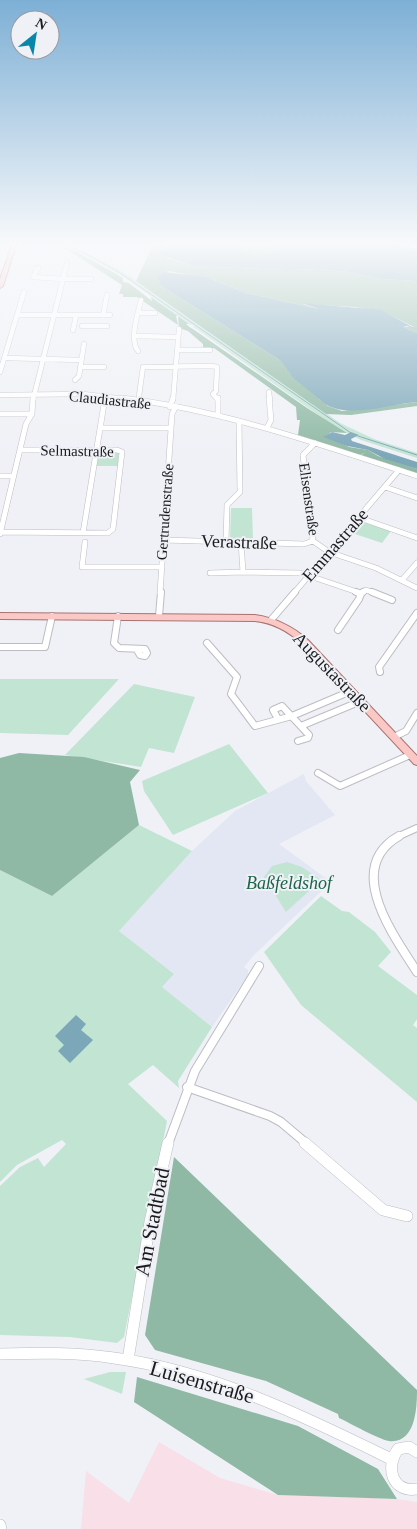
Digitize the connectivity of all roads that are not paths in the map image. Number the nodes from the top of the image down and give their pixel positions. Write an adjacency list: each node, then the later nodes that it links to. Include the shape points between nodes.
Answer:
1 (17, 316): 17 (street)
2 (54, 316): 18 (street)
3 (76, 316): 10 (street)
4 (95, 316): 7 (street)
5 (138, 316): 11 (street)
6 (82, 326): 7 (street)
7 (92, 326): 8 (street)
8 (108, 326)
9 (179, 329): 12 (street, Gertrudenstraße)
10 (73, 330)
11 (136, 336): 12 (street); 16 (street)
12 (178, 337): 14 (street, Gertrudenstraße)
13 (84, 344): 19 (street)
14 (176, 350): 15 (street); 22 (street, Gertrudenstraße)
15 (210, 350)
16 (138, 351)
17 (6, 358): 18 (street); 23 (street)
18 (43, 359): 19 (street); 27 (street)
19 (80, 360): 20 (street)
20 (80, 366): 21 (street); 24 (street)
21 (104, 367)
22 (175, 367): 29 (street, via 143,367); 30 (street, Gertrudenstraße); 33 (street, via 217,367 213,394 219,400)
23 (0, 372)
24 (75, 380)
25 (269, 392): 37 (street, via 271,420)
26 (0, 395): 27 (street, Claudiastraße)
27 (34, 395): 28 (street, Claudiastraße); 32 (street)
28 (105, 396): 30 (street, Claudiastraße); 35 (street)
29 (139, 396)
30 (172, 407): 33 (street, Claudiastraße); 36 (street, Gertrudenstraße)
31 (0, 414): 32 (street)
32 (32, 414): 39 (street, via 26,424)
33 (218, 416): 34 (street, Claudiastraße)
34 (239, 421): 37 (street, Claudiastraße); 54 (street, via 240,492 227,505)
35 (100, 428): 36 (street); 40 (street)
36 (171, 428): 51 (street, Gertrudenstraße)
37 (267, 428): 38 (street, Claudiastraße)
38 (314, 443): 41 (street, Claudiastraße); 52 (street, Elisenstraße, via 303,455)
39 (20, 450): 40 (street, Selmastraße); 43 (street)
40 (96, 450): 49 (street); 49 (street, Selmastraße, via 122,452 113,529 108,533)
41 (400, 470): 44 (street, Claudiastraße); 45 (street, Emmastraße)
42 (0, 476): 43 (street)
43 (13, 476): 48 (street)
44 (417, 476)
45 (385, 487): 46 (street); 47 (street, Emmastraße)
46 (417, 498)
47 (360, 518): 50 (street); 56 (street, Emmastraße)
48 (0, 533): 49 (street, Selmastraße)
49 (84, 533)
50 (417, 538)
51 (164, 540): 54 (street, Verastraße); 58 (street, Gertrudenstraße)
52 (313, 541): 55 (street, Verastraße, via 304,544); 56 (street, Elisenstraße)
53 (85, 542): 58 (street, via 82,567)
54 (226, 542): 55 (street, Verastraße)
55 (242, 542): 59 (street)
56 (329, 552): 61 (street, Emmastraße); 62 (street, Elisenstraße)
57 (417, 563): 62 (street)
58 (162, 567): 70 (street, Gertrudenstraße)
59 (243, 572): 60 (street); 61 (street)
60 (210, 573)
61 (308, 576): 64 (street); 71 (street, Emmastraße)
62 (402, 580): 63 (street, Elisenstraße)
63 (417, 588)
64 (361, 594): 65 (street, via 366,590); 72 (street)
65 (392, 600)
66 (417, 613): 76 (street, via 379,667)
67 (0, 616): 68 (main road, Augustastraße)
68 (52, 616): 69 (main road, Augustastraße); 74 (street, via 45,648)
69 (118, 616): 70 (main road, Augustastraße); 75 (street, via 114,643 119,648)
70 (159, 616): 71 (main road, Augustastraße)
71 (271, 620): 77 (main road, Augustastraße, via 296,634)
72 (338, 630)
73 (207, 643): 81 (street, via 237,677 232,688 233,700 255,726)
74 (0, 647)
75 (136, 650)
76 (380, 672)
77 (351, 691): 78 (main road, Augustastraße); 80 (street)
78 (360, 701): 82 (street); 83 (main road, Augustastraße)
79 (417, 713): 83 (street, via 406,731)
80 (292, 716): 81 (street); 81 (street, via 282,706 273,710); 82 (street)
81 (278, 719)
82 (301, 726): 84 (street, via 309,736)
83 (394, 737): 85 (main road, Augustastraße)
84 (298, 741)
85 (410, 755): 86 (main road, Augustastraße); 87 (street, via 340,786)
86 (417, 762)
87 (318, 773)
88 (417, 828): 90 (street, via 390,842 377,861 373,880 379,909)
89 (259, 966): 91 (street, Am Stadtbad, via 207,1046)
90 (417, 972)
91 (187, 1087): 92 (street, via 281,1122 382,1210); 94 (street, Am Stadtbad, via 156,1190)
92 (407, 1216)
93 (0, 1354): 94 (street, Luisenstraße, via 51,1353)
94 (128, 1360): 96 (street, Luisenstraße, via 263,1400)
95 (416, 1449): 96 (street, via 403,1447)
96 (391, 1459): 97 (street, via 395,1481 405,1490)
97 (417, 1489)
98 (0, 1525): 99 (street)
99 (1, 1529)

